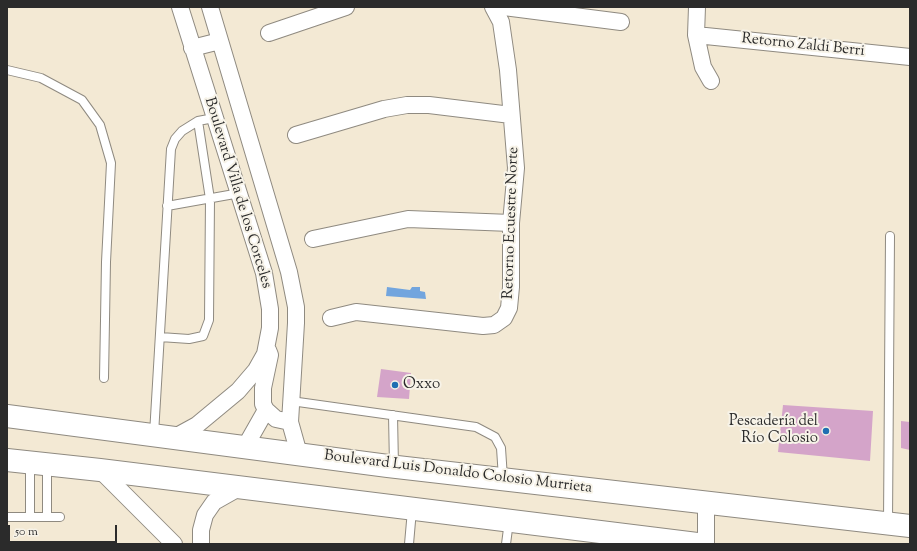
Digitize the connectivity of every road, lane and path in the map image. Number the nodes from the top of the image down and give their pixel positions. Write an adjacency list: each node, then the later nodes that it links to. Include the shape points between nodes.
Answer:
1 (180, 7): 11 (street, Boulevard Villa de los Corceles)
2 (346, 7): 8 (street)
3 (493, 7): 6 (street, Retorno Ecuestre Norte)
4 (697, 7): 9 (street)
5 (214, 10): 10 (street, Boulevard Villa de los Corceles)
6 (506, 11): 7 (street); 15 (street, Retorno Ecuestre Norte)
7 (621, 22)
8 (269, 33)
9 (696, 35): 12 (street, Retorno Zaldi Berri); 14 (street, via 703,67)
10 (220, 41): 11 (street); 25 (street, Boulevard Villa de los Corceles, via 289,272)
11 (192, 48): 16 (street, Boulevard Villa de los Corceles)
12 (910, 56)
13 (7, 70): 30 (lane, via 41,78 82,100 100,125 111,163)
14 (711, 81)
15 (511, 115): 18 (street, via 429,105 408,105 384,109); 22 (street, Retorno Ecuestre Norte, via 516,168)
16 (214, 118): 17 (lane); 19 (street, Boulevard Villa de los Corceles)
17 (198, 121): 20 (lane); 21 (lane, via 182,131 171,149)
18 (296, 135)
19 (240, 193): 20 (lane); 26 (street, Boulevard Villa de los Corceles, via 264,273)
20 (210, 199): 21 (lane); 28 (lane, via 209,320 203,336 189,339)
21 (167, 206): 28 (lane)
22 (511, 224): 24 (street, via 408,219); 27 (street, Retorno Ecuestre Norte, via 509,308 504,318 494,324 461,325 356,312)
23 (890, 236): 54 (lane)
24 (312, 239)
25 (296, 307): 26 (street); 31 (street, Boulevard Villa de los Corceles)
26 (270, 309): 29 (street, Boulevard Villa de los Corceles)
27 (331, 318)
28 (160, 337): 38 (lane)
29 (267, 349): 32 (street, via 270,355 263,388 263,404); 38 (street, Boulevard Villa de los Corceles, via 256,370 238,391 197,426)
30 (104, 378)
31 (291, 401): 33 (lane); 35 (street, Boulevard Villa de los Corceles)
32 (266, 410): 35 (street, via 276,419); 39 (street)
33 (393, 415): 43 (lane); 45 (lane, via 476,427 495,436 501,448)
34 (7, 416): 36 (main road, Boulevard Luis Donaldo Colosio Murrieta)
35 (290, 422): 40 (street, Boulevard Villa de los Corceles)
36 (94, 427): 37 (main road, via 57,431); 38 (main road, Boulevard Luis Donaldo Colosio Murrieta)
37 (7, 430)
38 (164, 436): 39 (main road, Boulevard Luis Donaldo Colosio Murrieta)
39 (245, 447): 40 (main road, Boulevard Luis Donaldo Colosio Murrieta)
40 (299, 454): 43 (main road, Boulevard Luis Donaldo Colosio Murrieta)
41 (7, 460): 42 (main road)
42 (39, 464): 44 (main road); 50 (lane); 51 (lane)
43 (394, 466): 45 (main road, Boulevard Luis Donaldo Colosio Murrieta)
44 (100, 470): 46 (main road); 57 (street)
45 (503, 479): 47 (main road, Boulevard Luis Donaldo Colosio Murrieta)
46 (237, 488): 48 (main road); 58 (street, via 214,502 205,515)
47 (706, 503): 54 (main road, Boulevard Luis Donaldo Colosio Murrieta); 62 (street)
48 (413, 509): 53 (main road); 59 (lane)
49 (7, 517): 50 (lane)
50 (30, 517): 51 (lane)
51 (47, 517): 52 (lane)
52 (60, 518)
53 (509, 521): 56 (main road); 60 (lane)
54 (888, 523): 55 (main road, Boulevard Luis Donaldo Colosio Murrieta)
55 (910, 526)
56 (607, 539): 61 (main road)
57 (174, 544)
58 (200, 544)
59 (409, 544)
60 (506, 544)
61 (696, 544)
62 (706, 544)

